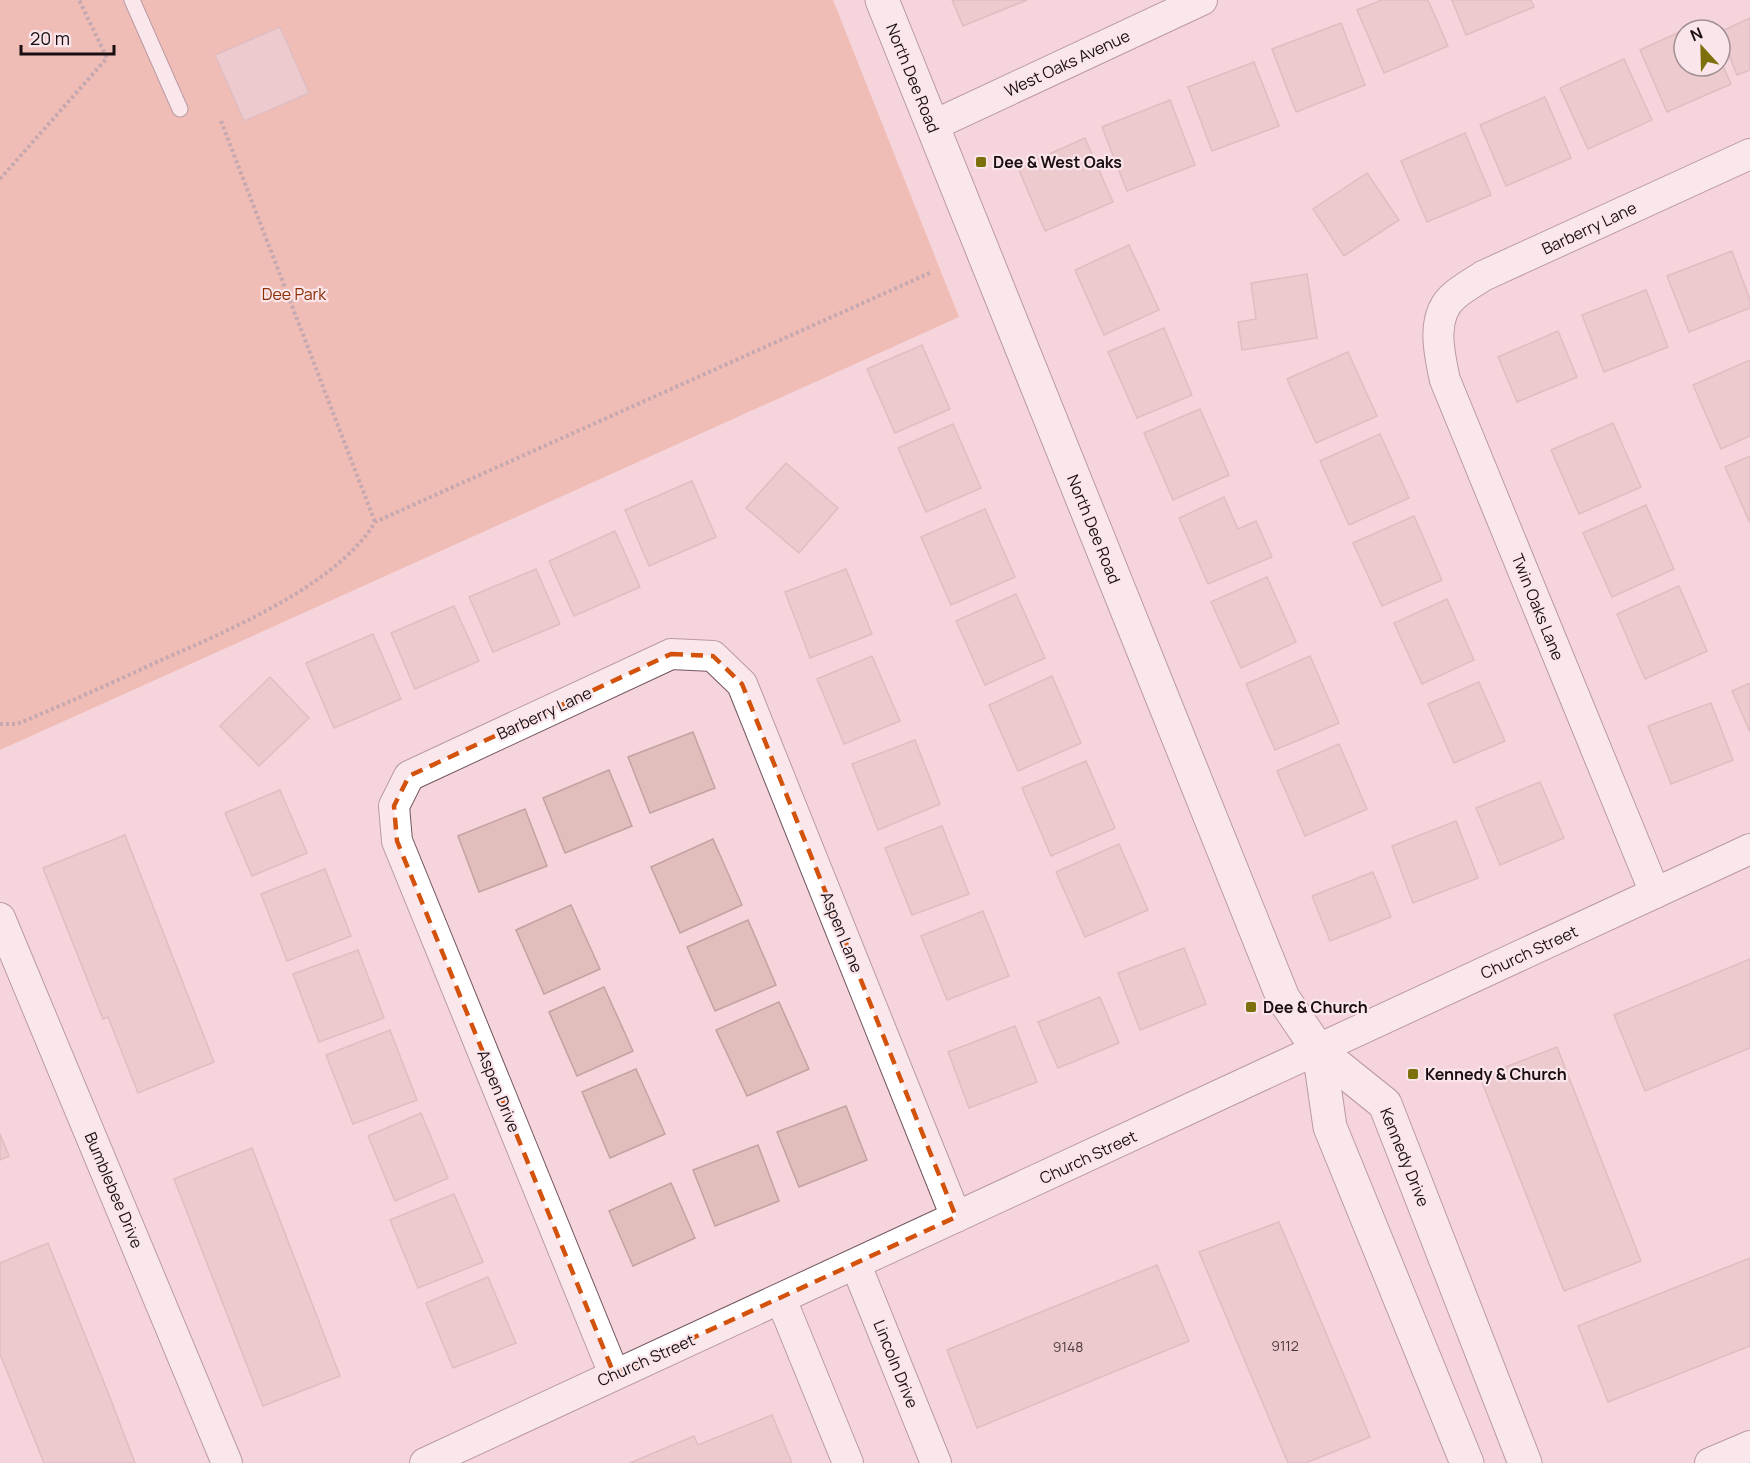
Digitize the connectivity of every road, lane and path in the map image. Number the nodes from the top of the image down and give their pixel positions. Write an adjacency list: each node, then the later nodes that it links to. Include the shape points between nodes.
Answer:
1 (80, 0): 9 (path, via 107,57)
2 (132, 0): 5 (lane)
3 (882, 0): 7 (street, North Dee Road)
4 (1203, 0): 7 (street, West Oaks Avenue)
5 (180, 109)
6 (221, 122): 12 (path)
7 (932, 126): 19 (street, North Dee Road, via 1283,998)
8 (1750, 154): 11 (street, Barberry Lane, via 1483,276 1453,296)
9 (0, 179)
10 (932, 272): 12 (path)
11 (1441, 318): 17 (street, Twin Oaks Lane, via 1437,347 1446,380)
12 (375, 522): 14 (path, via 367,535 323,575 251,620 17,724)
13 (713, 656): 15 (street, Barberry Lane, via 671,654 409,776); 20 (street, Aspen Lane, via 742,684)
14 (0, 724)
15 (394, 806): 23 (street, Aspen Drive, via 397,841)
16 (1750, 849): 17 (street, Church Street)
17 (1655, 893): 19 (street, Church Street)
18 (0, 918): 26 (street, Bumblebee Drive)
19 (1318, 1051): 20 (street, Church Street); 30 (street, via 1330,1127); 31 (street, Kennedy Drive, via 1385,1104)
20 (956, 1217): 21 (street, Church Street)
21 (856, 1265): 22 (street, Church Street); 29 (street, Lincoln Drive)
22 (781, 1299): 23 (street, Church Street); 28 (street)
23 (614, 1374): 25 (street, Church Street)
24 (1750, 1446): 32 (street)
25 (472, 1453): 27 (street, Church Street)
26 (227, 1463)
27 (425, 1463)
28 (848, 1463)
29 (936, 1463)
30 (1467, 1463)
31 (1525, 1463)
32 (1710, 1463)

